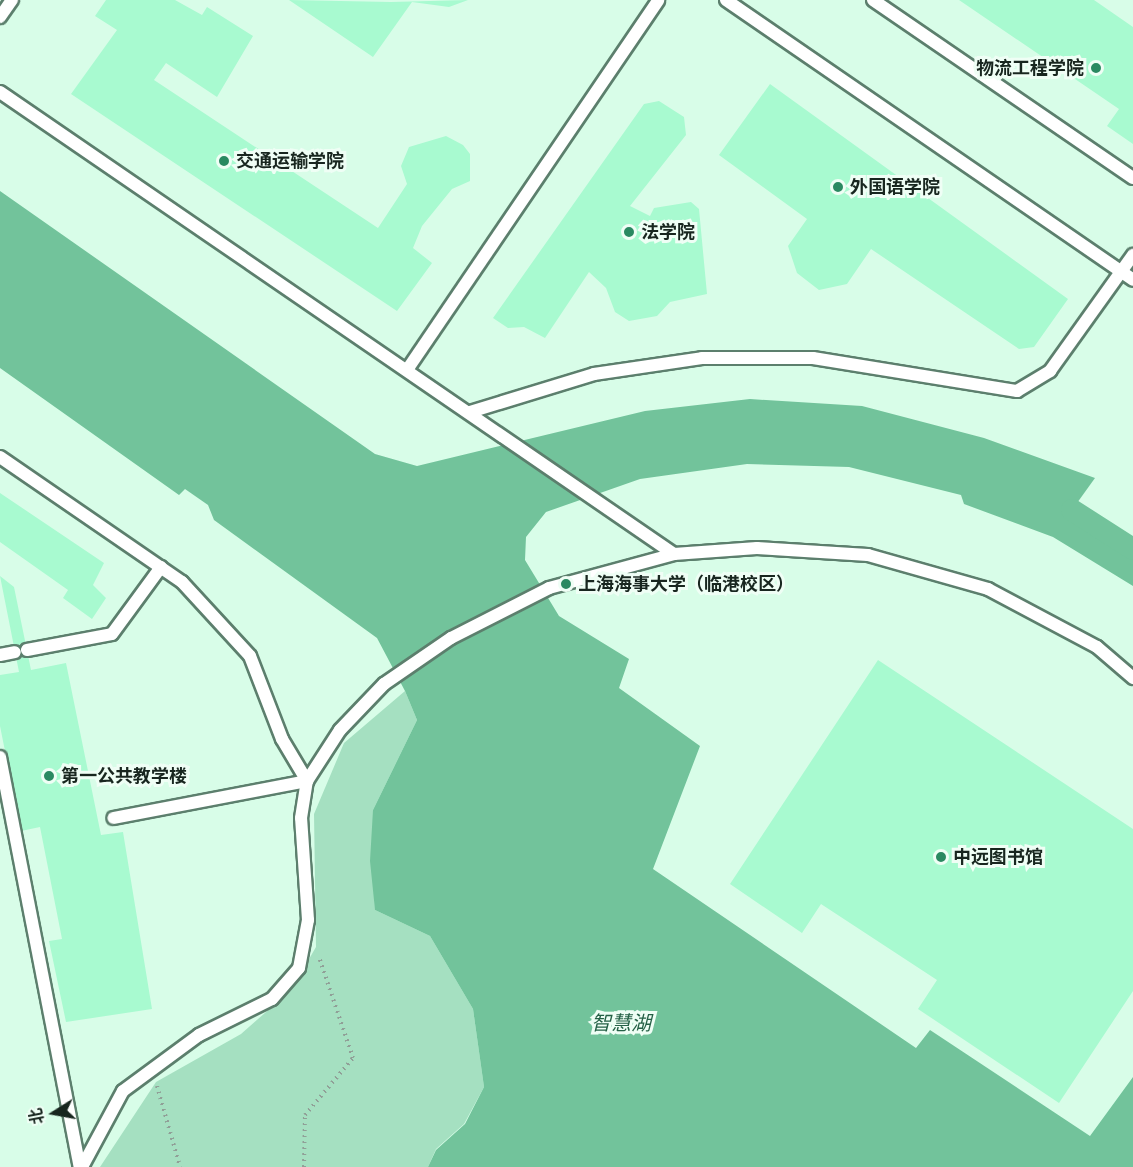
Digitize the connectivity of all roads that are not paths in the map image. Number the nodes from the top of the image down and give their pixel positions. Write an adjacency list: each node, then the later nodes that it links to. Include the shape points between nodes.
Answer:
1 (12, 0): 5 (lane)
2 (658, 0): 11 (lane)
3 (726, 0): 9 (lane)
4 (873, 0): 7 (lane)
5 (0, 17)
6 (0, 92): 11 (lane)
7 (1133, 178)
8 (1133, 255): 9 (lane)
9 (1122, 272): 10 (lane); 12 (lane, via 1050,371 1017,391 813,358 702,358 594,374)
10 (1133, 280)
11 (407, 370): 12 (lane)
12 (470, 412): 14 (lane)
13 (0, 457): 15 (lane)
14 (674, 554): 17 (lane, via 757,548 868,555 988,589 1097,647); 19 (lane, via 549,588 451,638 384,684 340,730)
15 (161, 567): 16 (lane, via 112,634); 19 (lane, via 182,582 250,656 282,739)
16 (0, 655)
17 (1133, 678)
18 (0, 757): 21 (lane)
19 (307, 782): 20 (lane); 21 (lane, via 301,818 304,937 298,968 272,999 151,1065 123,1090)
20 (113, 818)
21 (81, 1167)

